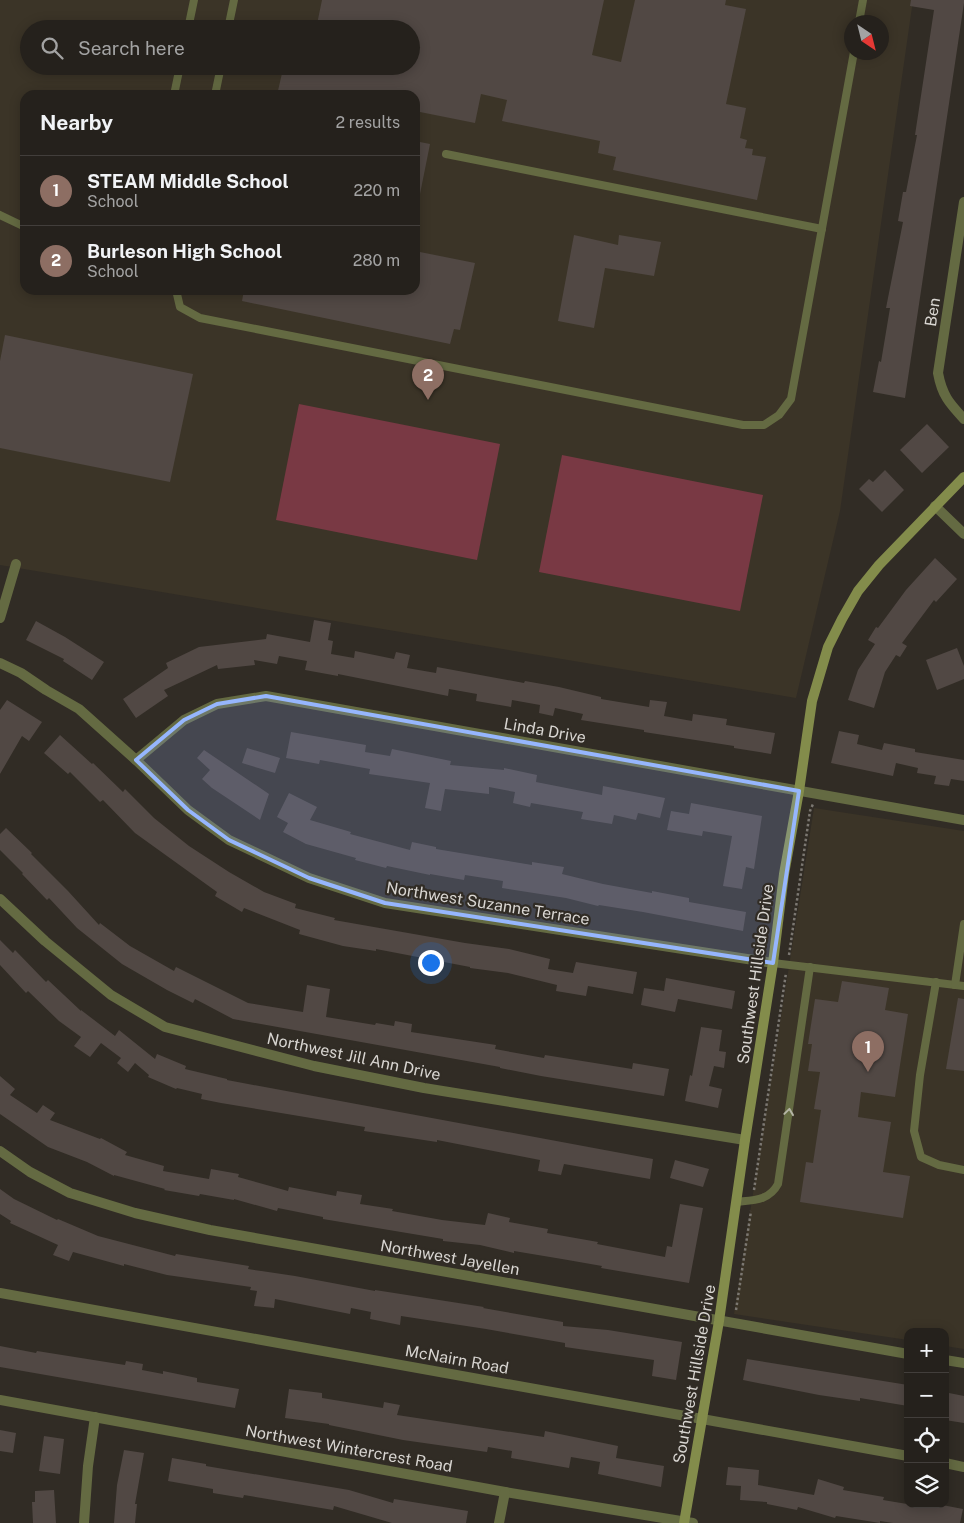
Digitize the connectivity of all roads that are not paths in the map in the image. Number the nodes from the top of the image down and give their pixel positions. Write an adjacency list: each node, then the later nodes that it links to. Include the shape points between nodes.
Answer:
1 (194, 0): 5 (lane)
2 (234, 0): 6 (lane)
3 (863, 0): 4 (lane)
4 (860, 15)
5 (190, 20)
6 (230, 20)
7 (853, 60): 16 (lane)
8 (178, 75): 10 (lane)
9 (218, 75): 11 (lane)
10 (175, 90)
11 (215, 90)
12 (446, 154): 16 (lane)
13 (964, 202): 17 (street, Ben)
14 (0, 215): 15 (lane)
15 (20, 225)
16 (822, 229): 18 (lane, via 791,399 779,415 764,425 743,425 200,318 180,307)
17 (960, 253): 19 (street, Ben, via 938,373 949,404)
18 (177, 295)
19 (964, 418)
20 (964, 477): 21 (street, Southwest Hillside Drive)
21 (935, 506): 22 (street); 27 (street, Southwest Hillside Drive, via 868,578 828,648 812,701)
22 (964, 534)
23 (16, 564): 24 (street)
24 (0, 618)
25 (0, 662): 26 (street, Northwest Suzanne Terrace, via 79,709)
26 (136, 760): 27 (street, Linda Drive, via 184,720 217,704 266,696); 31 (street, Northwest Suzanne Terrace, via 188,810 229,840 309,878 385,903)
27 (799, 791): 28 (street, Linda Drive); 31 (street, Southwest Hillside Drive)
28 (964, 820)
29 (0, 899): 36 (street, Northwest Jill Ann Drive, via 111,995 165,1027 314,1066 424,1088)
30 (964, 924): 34 (lane)
31 (773, 962): 32 (lane); 36 (street, Southwest Hillside Drive)
32 (810, 967): 33 (lane); 39 (lane, one-way to 32, via 769,1196 779,1180)
33 (936, 982): 34 (lane); 38 (lane, via 914,1131 921,1157)
34 (954, 985): 35 (lane)
35 (964, 986)
36 (745, 1140): 39 (street, Southwest Hillside Drive)
37 (0, 1150): 41 (street, Northwest Jayellen, via 30,1172 70,1193 135,1213 210,1230)
38 (964, 1170)
39 (736, 1202): 41 (street, Southwest Hillside Drive)
40 (0, 1293): 47 (street, McNairn Road)
41 (719, 1321): 42 (street, Northwest Jayellen); 47 (street, Southwest Hillside Drive)
42 (904, 1353)
43 (949, 1361): 44 (street)
44 (964, 1363)
45 (0, 1400): 46 (street, Northwest Wintercrest Road)
46 (95, 1418): 51 (street, Northwest Wintercrest Road); 53 (street)
47 (702, 1418): 48 (street, McNairn Road); 52 (street, Southwest Hillside Drive)
48 (904, 1455)
49 (949, 1464): 50 (street)
50 (964, 1467)
51 (504, 1492): 52 (street, Northwest Wintercrest Road); 54 (street)
52 (687, 1522)
53 (84, 1523)
54 (499, 1523)

